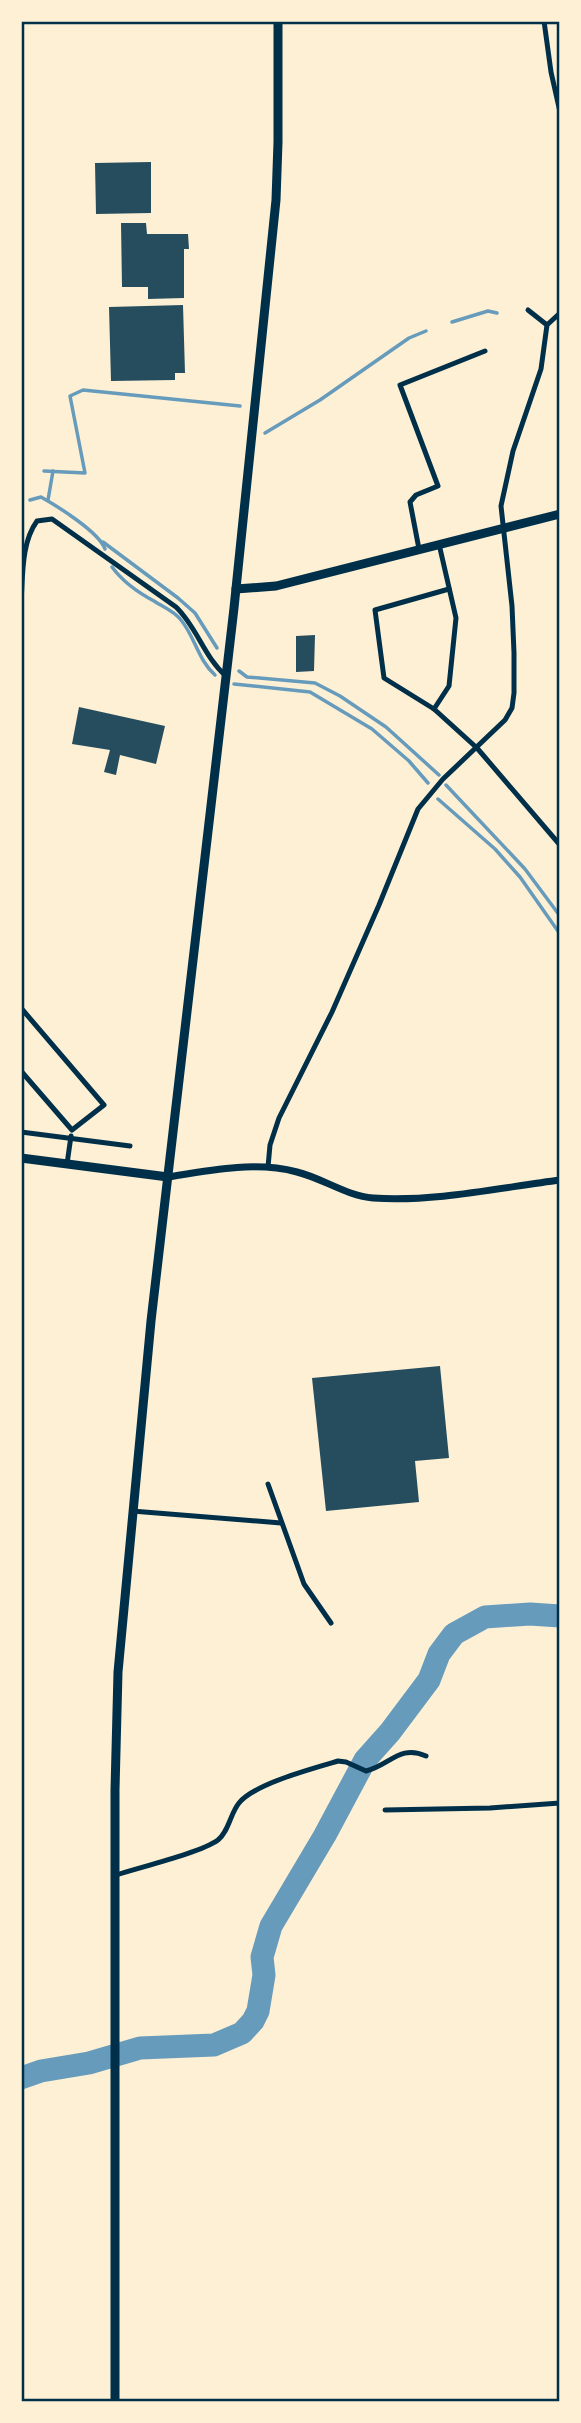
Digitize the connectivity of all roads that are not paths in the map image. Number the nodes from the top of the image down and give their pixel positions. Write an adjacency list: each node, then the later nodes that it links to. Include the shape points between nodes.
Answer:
1 (278, 21): 12 (main road, via 275,200)
2 (544, 21): 3 (street)
3 (560, 112)
4 (528, 310): 6 (street)
5 (560, 313): 6 (street)
6 (547, 325): 9 (street, via 541,369 513,451 501,506)
7 (485, 351): 11 (street, via 400,384 438,485 410,502)
8 (560, 514): 9 (main road)
9 (505, 528): 10 (main road); 17 (street, via 514,693 505,720)
10 (439, 544): 11 (main road); 13 (street)
11 (419, 549): 12 (main road, via 276,586)
12 (236, 589): 15 (main road)
13 (449, 589): 16 (street, via 456,618 449,686); 16 (street, via 375,610 384,678)
14 (21, 602): 15 (street, via 31,529 37,521 52,519 176,607)
15 (226, 676): 28 (main road)
16 (434, 709): 17 (street)
17 (477, 748): 18 (street); 27 (street, via 418,809 332,1012 279,1118)
18 (560, 845)
19 (21, 1008): 21 (street, via 104,1105)
20 (21, 1071): 21 (street)
21 (72, 1130): 23 (street)
22 (21, 1132): 23 (street)
23 (70, 1139): 24 (street); 26 (street)
24 (130, 1146)
25 (21, 1158): 26 (main road)
26 (67, 1164): 28 (main road)
27 (268, 1167): 28 (street); 29 (street, via 304,1174 369,1198 435,1197)
28 (168, 1177): 31 (main road)
29 (560, 1180)
30 (268, 1485): 32 (street)
31 (132, 1511): 32 (street); 37 (main road, via 118,1671)
32 (281, 1523): 33 (street, via 304,1584)
33 (331, 1623)
34 (426, 1756): 37 (street, via 407,1752 366,1772 338,1761 287,1776 241,1800 218,1839)
35 (560, 1803): 36 (street)
36 (385, 1810)
37 (116, 1875): 38 (main road)
38 (115, 2402)

